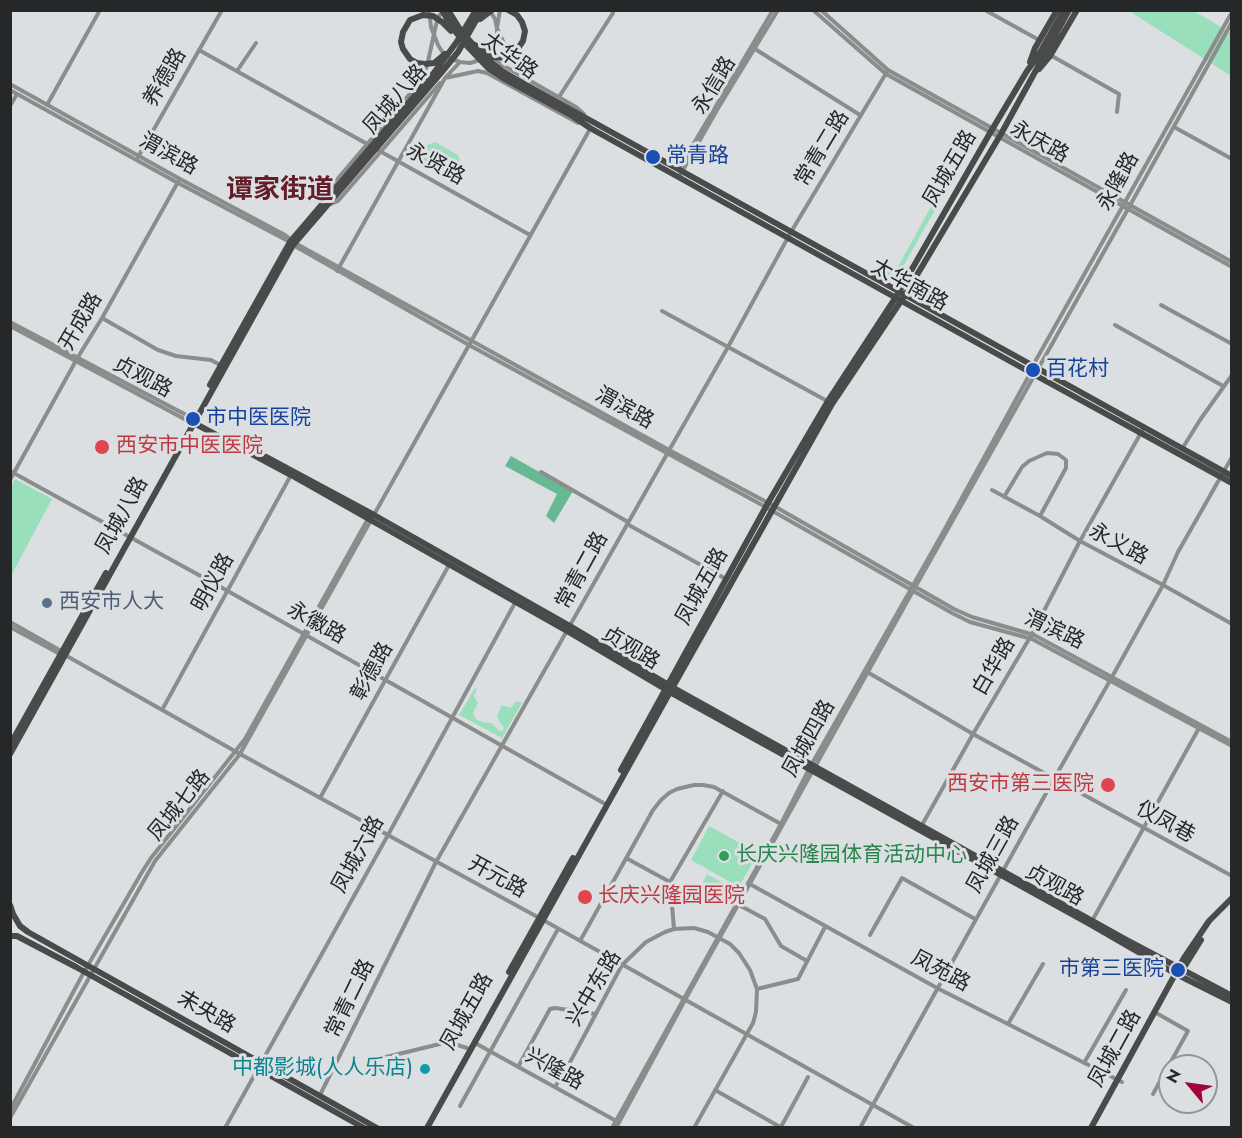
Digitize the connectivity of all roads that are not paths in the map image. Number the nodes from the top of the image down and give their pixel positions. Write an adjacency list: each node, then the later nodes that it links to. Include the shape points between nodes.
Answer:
1 (100, 10): 48 (street)
2 (222, 10): 31 (street, 养德路)
3 (429, 10): 25 (street)
4 (443, 10): 25 (street, 凤城八路); 32 (main road, 太华路)
5 (448, 10): 29 (main road, 太华路)
6 (476, 10): 28 (main road, 凤城八路)
7 (482, 10): 23 (main road, 凤城八路)
8 (490, 10): 23 (main road); 24 (street)
9 (500, 10): 24 (street)
10 (508, 10): 29 (main road, via 517,15 525,31 514,54 493,57)
11 (773, 10): 30 (street, 永信路)
12 (778, 10): 30 (street, 永信路)
13 (813, 10): 38 (street, 永庆路)
14 (821, 10): 38 (street, 永庆路)
15 (985, 10): 26 (street)
16 (1057, 10): 26 (main road)
17 (1064, 10): 37 (main road)
18 (1069, 10): 39 (main road)
19 (1077, 10): 39 (main road)
20 (613, 12): 46 (street)
21 (1232, 12): 66 (street, 永隆路)
22 (1232, 22): 54 (street, 永隆路)
23 (472, 28): 64 (main road, 凤城八路, via 441,73)
24 (497, 28): 33 (street, via 497,38); 42 (street, via 512,61)
25 (434, 35): 35 (street, via 443,53); 44 (street, 凤城八路, via 427,66)
26 (1040, 40): 37 (main road)
27 (256, 43): 36 (street)
28 (456, 43): 32 (main road, via 434,63 417,63 405,55 403,32 410,20 433,16); 64 (main road, 凤城八路)
29 (471, 43): 51 (main road, 太华路, via 502,71)
30 (753, 48): 52 (street); 62 (street, 永信路)
31 (199, 50): 36 (street, 永贤路); 59 (street, 养德路)
32 (473, 53): 51 (main road, 太华路, via 503,78)
33 (487, 55): 35 (street, via 470,63); 42 (street)
34 (1052, 56): 50 (street, via 1119,94)
35 (460, 62): 40 (street, 凤城八路)
36 (237, 71): 57 (street, 永贤路)
37 (1027, 71): 55 (main road, 凤城五路)
38 (887, 72): 52 (street, 常青二路); 55 (street, 永庆路)
39 (1035, 74): 56 (main road, 凤城五路)
40 (445, 78): 47 (street, 凤城八路); 53 (street, via 478,71 487,73 556,112); 61 (street)
41 (10, 84): 45 (street, 渭滨路)
42 (538, 86): 46 (street)
43 (10, 90): 45 (street, 渭滨路)
44 (413, 91): 47 (street, via 423,98); 57 (street, 凤城八路)
45 (19, 92): 48 (street, 渭滨路); 49 (street); 59 (street, 渭滨路)
46 (559, 97): 53 (street, via 576,107)
47 (422, 103): 58 (street, 凤城八路)
48 (47, 105): 59 (street, 渭滨路)
49 (10, 106)
50 (1117, 112)
51 (572, 113): 53 (main road, 太华南路)
52 (860, 116): 69 (street, 常青二路)
53 (592, 125): 62 (main road, 太华南路); 68 (street)
54 (1174, 127): 60 (street); 67 (street, 永隆路)
55 (992, 131): 56 (street, 永庆路); 73 (main road, 凤城五路)
56 (999, 135): 66 (street, 永庆路); 73 (main road, 凤城五路)
57 (367, 144): 58 (street, 永贤路); 65 (street, 凤城八路, via 329,189)
58 (380, 152): 61 (street, 永贤路); 65 (street, 凤城八路, via 338,201)
59 (138, 158): 63 (street, 渭滨路)
60 (1232, 159)
61 (398, 162): 68 (street, 永贤路); 72 (street)
62 (679, 173): 69 (main road, 太华南路)
63 (179, 181): 70 (street, 渭滨路); 76 (street, 开成路)
64 (338, 189): 65 (main road, 凤城八路)
65 (326, 203): 70 (main road, 凤城八路)
66 (1124, 204): 67 (street, 永庆路); 85 (street, 永隆路)
67 (1130, 207): 71 (street, 永庆路); 85 (street, 永隆路)
68 (530, 235): 80 (street)
69 (790, 235): 73 (main road, 太华南路); 82 (street, 常青二路)
70 (292, 242): 72 (street, 渭滨路); 84 (main road, 凤城八路)
71 (1232, 265)
72 (338, 269): 80 (street, 渭滨路)
73 (900, 296): 85 (main road, 太华南路); 88 (main road, 凤城五路)
74 (1161, 305): 81 (street)
75 (662, 311): 82 (street)
76 (102, 318): 83 (street, 开成路); 84 (street, via 158,350 211,360)
77 (10, 322): 83 (street, 贞观路)
78 (1115, 325): 87 (street)
79 (10, 326): 83 (street, 贞观路)
80 (471, 343): 92 (street, 渭滨路); 105 (street)
81 (1232, 344)
82 (728, 347): 88 (street); 92 (street, 常青二路)
83 (77, 359): 89 (street, 贞观路); 94 (street, 开成路)
84 (223, 367): 89 (main road, 凤城八路)
85 (1034, 370): 90 (main road, 太华南路); 112 (street, 凤城四路)
86 (1232, 375): 87 (street)
87 (1223, 386): 91 (street)
88 (830, 403): 103 (main road, 凤城五路)
89 (193, 420): 96 (main road, 贞观路); 107 (main road, 凤城八路)
90 (1142, 431): 91 (main road, 太华南路); 97 (main road, 太华南路); 108 (street, 白华路)
91 (1182, 449): 97 (main road, 太华南路)
92 (668, 452): 103 (street, 渭滨路); 106 (street, 常青二路)
93 (1232, 457): 97 (street, 凤城三路)
94 (12, 472): 99 (street, 开成路); 107 (street, 永徽路)
95 (541, 472): 106 (street)
96 (292, 473): 105 (main road, 贞观路); 113 (street, 明仪路)
97 (1222, 474): 98 (main road, 太华南路); 100 (main road, 太华南路); 111 (street, 凤城三路)
98 (1232, 476)
99 (10, 480)
100 (1232, 483)
101 (992, 490): 102 (street, 永义路)
102 (1004, 496): 104 (street, 永义路); 104 (street, via 1029,461 1047,453 1058,454 1066,460 1066,468)
103 (770, 507): 110 (main road, 凤城五路); 112 (street, 渭滨路)
104 (1040, 516): 108 (street, 永义路)
105 (371, 517): 109 (main road, 贞观路); 118 (street, 凤城七路)
106 (628, 523): 110 (street); 117 (street, 常青二路)
107 (129, 536): 113 (street, 永徽路); 120 (main road, 凤城八路)
108 (1080, 542): 111 (street, 永义路); 119 (street, 白华路)
109 (451, 562): 114 (main road, 贞观路); 123 (street, 彰德路)
110 (729, 581): 124 (main road, 凤城五路)
111 (1163, 585): 115 (street, 永义路); 122 (street, 凤城三路)
112 (913, 588): 119 (street, 渭滨路, via 970,622); 121 (street, 凤城四路)
113 (226, 590): 118 (street, 永徽路); 125 (street, 明仪路)
114 (517, 599): 117 (main road, 贞观路); 126 (street, 凤城六路)
115 (1232, 624)
116 (10, 625): 120 (street, 开元路)
117 (568, 629): 124 (main road, 贞观路); 130 (street, 常青二路)
118 (305, 635): 123 (street, 永徽路); 132 (street, 凤城七路)
119 (1030, 636): 122 (street, 渭滨路); 128 (street, 白华路)
120 (62, 653): 125 (street, 开元路); 129 (main road, 凤城八路); 133 (main road, 凤城八路)
121 (867, 672): 128 (street, 仪凤巷); 134 (street, 凤城四路)
122 (1111, 679): 127 (street, 渭滨路); 135 (street, 凤城三路)
123 (386, 680): 126 (street, 永徽路); 137 (street, 彰德路)
124 (669, 688): 134 (main road, 贞观路); 138 (main road, 凤城五路)
125 (162, 710): 132 (street, 开元路)
126 (452, 717): 130 (street, 永徽路); 142 (street, 凤城六路)
127 (1199, 727): 131 (street, 渭滨路); 141 (street)
128 (973, 734): 135 (street, 仪凤巷); 140 (street, 白华路)
129 (10, 745)
130 (502, 745): 138 (street, 永徽路); 144 (street, 常青二路)
131 (1231, 745)
132 (238, 753): 137 (street, 开元路); 165 (street, 凤城七路, via 151,858); 167 (street, 凤城七路, via 156,861)
133 (10, 754)
134 (813, 768): 139 (street, 凤城四路); 140 (main road, 贞观路); 145 (main road, 贞观路); 148 (street, 凤城四路)
135 (1053, 779): 141 (street, 仪凤巷); 145 (street, 凤城三路)
136 (723, 791): 139 (street); 143 (street, via 703,785 669,794 653,810); 147 (street)
137 (320, 798): 142 (street, 开元路)
138 (605, 804): 152 (main road, 凤城五路)
139 (781, 824): 148 (street, 凤城四路)
140 (922, 826): 145 (main road, 贞观路)
141 (1144, 828): 146 (street, 仪凤巷); 154 (street)
142 (388, 835): 144 (street, 开元路); 183 (street, 凤城六路)
143 (626, 858): 147 (street); 161 (street)
144 (436, 862): 152 (street, 开元路); 190 (street, 常青二路)
145 (1002, 873): 153 (street, 凤城三路); 154 (main road, 贞观路)
146 (1232, 876)
147 (670, 882): 157 (street)
148 (748, 884): 151 (street, 凤城四路); 155 (street, 凤苑路); 160 (street, 凤城四路)
149 (1232, 901): 166 (main road, 凤城二路)
150 (10, 905): 165 (main road, 未央路, via 20,926)
151 (739, 905): 160 (street, 凤城四路); 162 (street, via 765,919 781,946)
152 (541, 919): 156 (street, 开元路); 178 (main road, 凤城五路); 179 (main road, 凤城五路)
153 (975, 919): 158 (street, via 902,878); 169 (street, 凤城三路)
154 (1091, 922): 166 (main road, 贞观路)
155 (825, 927): 162 (street); 169 (street, 凤苑路)
156 (558, 929): 161 (street, 开元路); 180 (street)
157 (674, 929): 160 (street, via 694,928); 164 (street, 兴中东路, via 646,942)
158 (870, 935)
159 (14, 936): 165 (main road, 未央路)
160 (719, 937): 168 (street, via 739,953); 172 (street, 凤城四路)
161 (580, 941): 164 (street, 开元路)
162 (807, 961): 168 (street, via 798,979)
163 (1043, 964): 176 (street)
164 (622, 965): 172 (street, 开元路); 174 (street, 兴中东路)
165 (86, 969): 167 (main road, 未央路); 193 (street, 凤城七路)
166 (1179, 971): 171 (main road, 贞观路); 173 (main road, 贞观路); 175 (main road, 凤城二路); 186 (main road, 凤城二路)
167 (93, 973): 183 (main road, 未央路); 194 (street, 凤城七路)
168 (757, 988): 177 (street, via 756,1012)
169 (937, 988): 176 (street, 凤苑路); 191 (street, 凤城三路)
170 (1126, 990): 182 (street)
171 (1232, 996)
172 (684, 999): 177 (street, 开元路); 195 (street, 凤城四路)
173 (1232, 1002)
174 (596, 1014): 184 (street, via 550,1009); 187 (street, 兴中东路)
175 (1158, 1014): 186 (main road, 凤城二路); 189 (street, via 1188,1031)
176 (1008, 1024): 182 (street, 凤苑路)
177 (747, 1034): 188 (street); 191 (street, 开元路)
178 (475, 1043): 180 (street, 兴隆路); 200 (main road, 凤城五路)
179 (467, 1048): 181 (street, via 448,1042); 200 (main road, 凤城五路)
180 (490, 1052): 184 (street, 兴隆路); 192 (street)
181 (378, 1059)
182 (1084, 1063): 186 (street, 凤苑路)
183 (259, 1066): 190 (main road, 未央路); 197 (street, 凤城六路); 198 (main road, 未央路)
184 (518, 1066): 187 (street, 兴隆路)
185 (808, 1077): 196 (street)
186 (1120, 1081): 205 (main road, 凤城二路)
187 (555, 1087): 195 (street, 兴隆路)
188 (715, 1090): 196 (street); 202 (street)
189 (1154, 1094)
190 (320, 1095): 199 (main road, 未央路)
191 (873, 1104): 203 (street, 凤城三路); 204 (street, 开元路)
192 (460, 1106)
193 (10, 1110)
194 (10, 1118)
195 (617, 1122): 201 (street, 凤城四路)
196 (781, 1127)
197 (225, 1128)
198 (364, 1128)
199 (377, 1128)
200 (425, 1128)
201 (614, 1128)
202 (694, 1128)
203 (860, 1128)
204 (914, 1128)
205 (1094, 1128)

